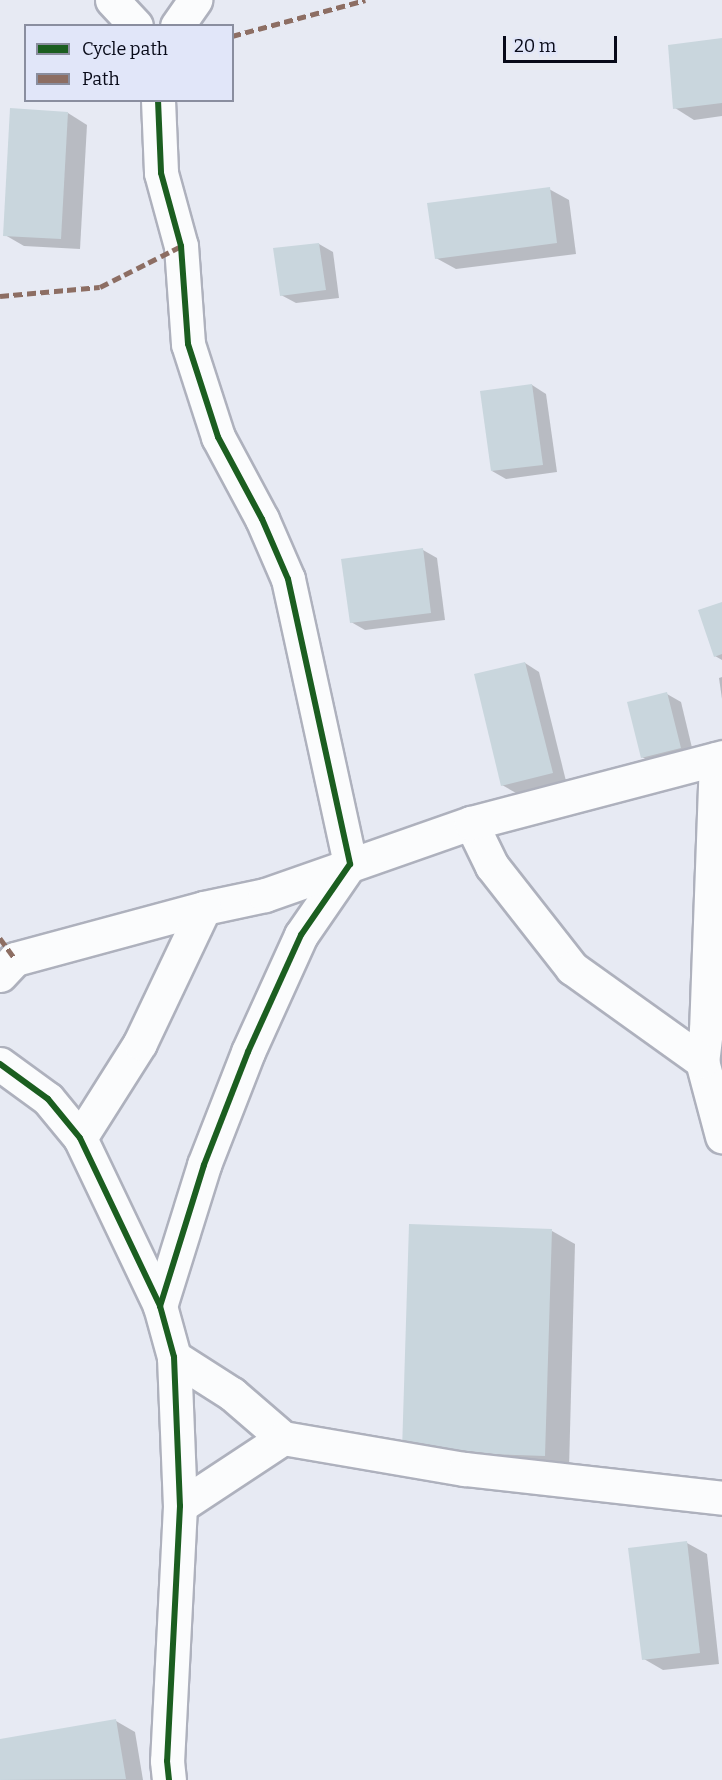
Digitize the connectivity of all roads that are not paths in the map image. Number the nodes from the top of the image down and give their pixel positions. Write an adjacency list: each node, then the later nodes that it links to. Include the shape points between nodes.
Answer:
1 (112, 0): 3 (street)
2 (195, 0): 4 (street)
3 (134, 24)
4 (178, 24)
5 (158, 102): 8 (street, via 161,173 181,246 188,344 218,436 262,519 288,579)
6 (719, 758): 7 (street); 11 (street)
7 (471, 823): 8 (street); 11 (street, via 492,866 572,968)
8 (350, 864): 9 (street, via 265,895); 15 (street, via 301,935 248,1052 204,1165)
9 (204, 908): 10 (street, via 15,959); 14 (street, via 140,1043)
10 (0, 975)
11 (702, 1061): 13 (street)
12 (0, 1064): 14 (street, via 48,1099)
13 (722, 1136)
14 (80, 1138): 15 (street)
15 (160, 1306): 16 (street)
16 (174, 1358): 17 (street, via 232,1394); 19 (street)
17 (283, 1438): 18 (street, via 465,1469); 19 (street)
18 (722, 1498)
19 (180, 1506): 20 (street)
20 (169, 1780)

